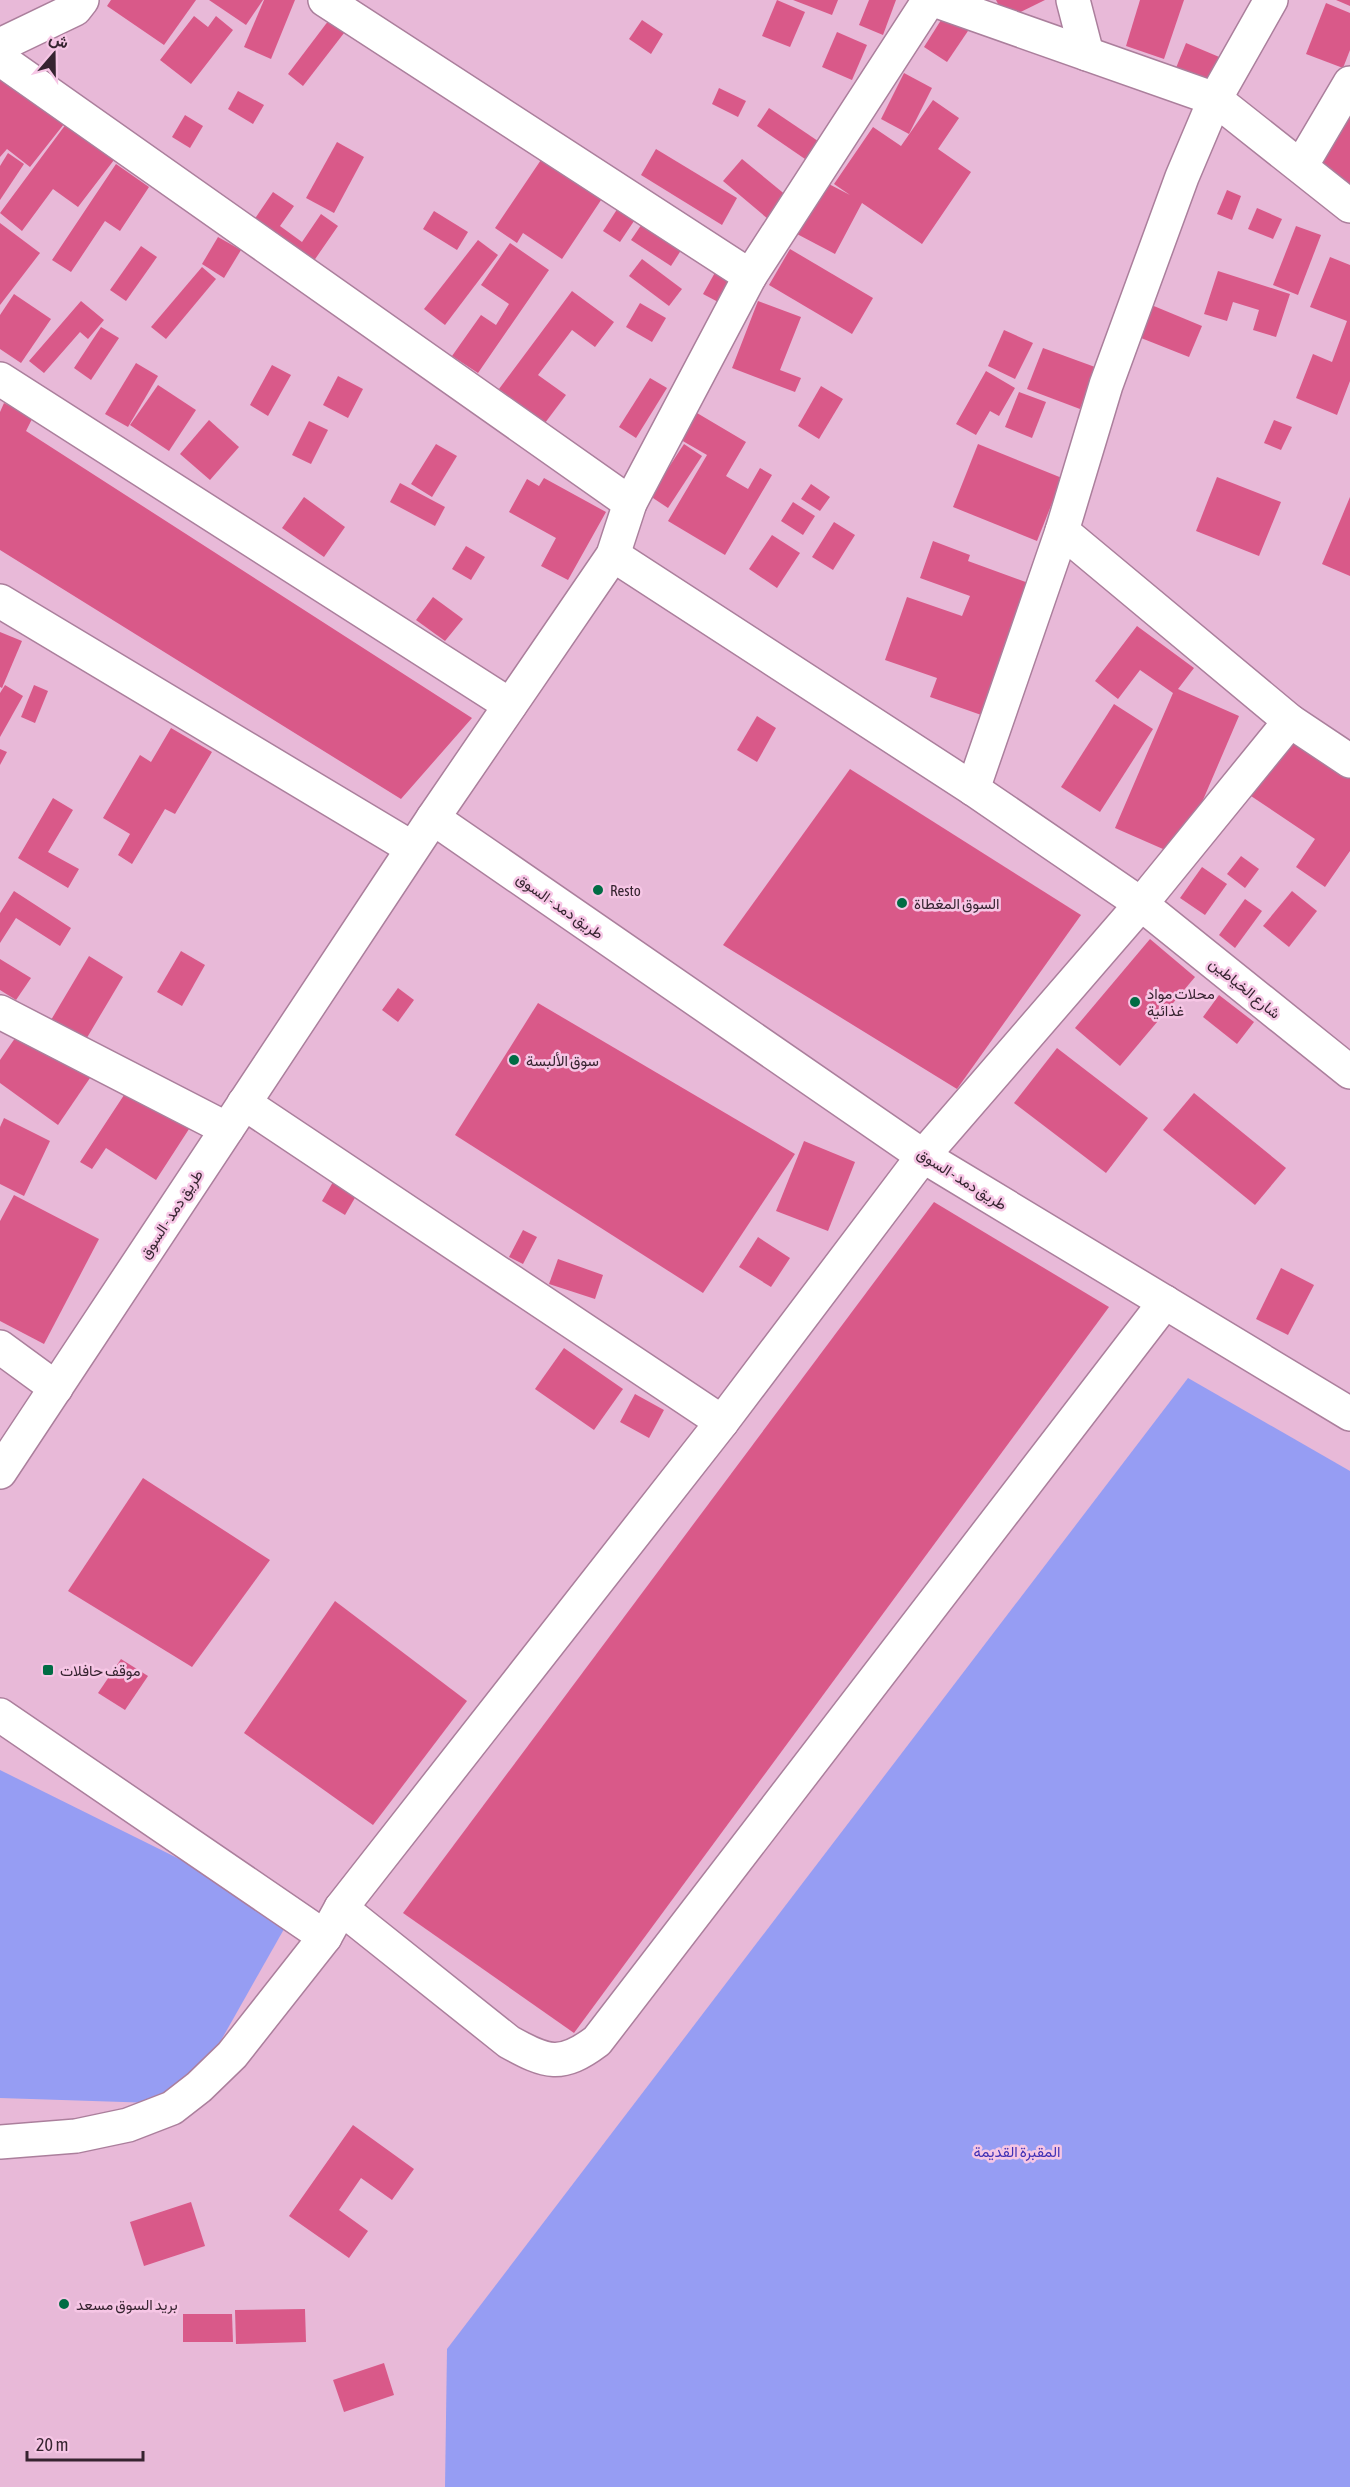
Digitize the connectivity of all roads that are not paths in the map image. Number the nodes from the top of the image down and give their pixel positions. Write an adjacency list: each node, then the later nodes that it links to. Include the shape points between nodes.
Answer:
1 (82, 0): 7 (street, via 75,9)
2 (325, 0): 14 (street)
3 (929, 0): 14 (street)
4 (934, 0): 8 (street)
5 (1072, 0): 8 (street)
6 (1272, 0): 11 (street)
7 (0, 45)
8 (1087, 54): 11 (street)
9 (0, 59): 16 (street)
10 (1350, 83): 12 (street)
11 (1215, 99): 12 (street); 17 (street, via 1182,177 1107,385)
12 (1302, 166): 13 (street)
13 (1350, 206)
14 (750, 276): 16 (street)
15 (0, 379): 20 (street)
16 (630, 503): 18 (street)
17 (1062, 531): 21 (street); 23 (street)
18 (613, 555): 20 (street); 23 (street, شارع الخياطين)
19 (0, 601): 25 (street)
20 (510, 705): 24 (street)
21 (1290, 720): 22 (street); 26 (street)
22 (1350, 761)
23 (973, 789): 26 (street, شارع الخياطين)
24 (433, 818): 25 (street, طريق دمد - السوق); 30 (street, طريق دمد - السوق)
25 (412, 848): 29 (street, طريق دمد - السوق)
26 (1141, 904): 28 (street, شارع الخياطين); 30 (street)
27 (0, 1012): 29 (street)
28 (1350, 1072)
29 (235, 1116): 33 (street, طريق دمد - السوق); 35 (street)
30 (923, 1156): 31 (street, طريق دمد - السوق); 35 (street)
31 (1165, 1302): 34 (street, طريق دمد - السوق); 38 (street, via 597,2041 579,2054 559,2061 532,2055 509,2042)
32 (0, 1347): 33 (street)
33 (56, 1388): 36 (street, طريق دمد - السوق)
34 (1350, 1414)
35 (722, 1422): 38 (street)
36 (0, 1472)
37 (0, 1715): 39 (street)
38 (340, 1908): 39 (street)
39 (325, 1937): 40 (street, via 232,2055 172,2108 128,2125 76,2136)
40 (0, 2142)

